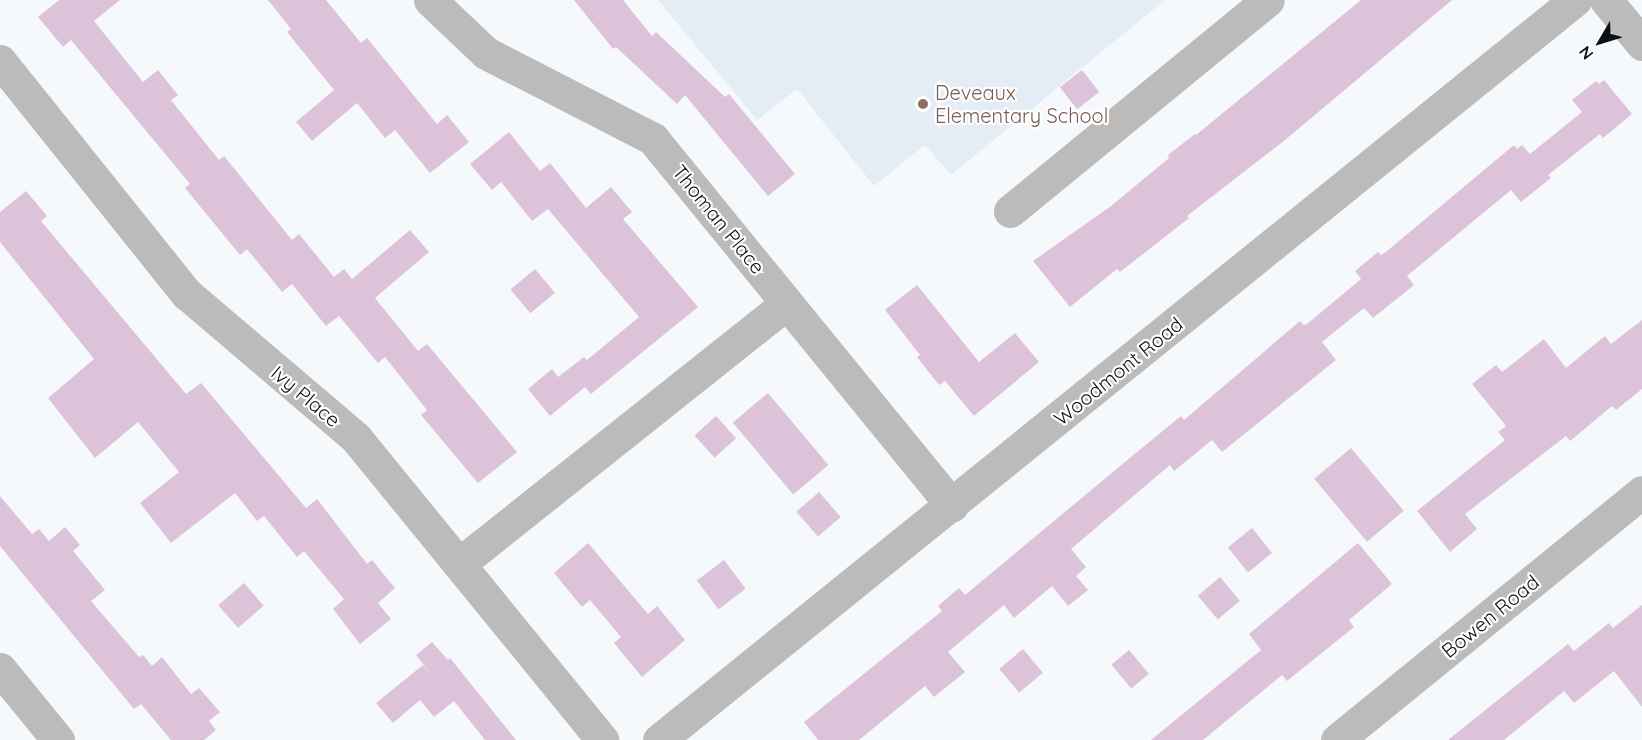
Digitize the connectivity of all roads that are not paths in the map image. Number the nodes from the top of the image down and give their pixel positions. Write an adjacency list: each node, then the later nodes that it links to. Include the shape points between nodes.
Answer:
1 (430, 0): 8 (street, Thoman Place, via 486,53 653,139)
2 (1268, 0): 7 (street)
3 (1575, 0): 10 (street, Woodmont Road)
4 (1606, 0): 5 (street)
5 (1642, 44)
6 (0, 61): 11 (street, Ivy Place, via 187,294 356,438)
7 (1010, 212)
8 (787, 303): 10 (street, Thoman Place); 11 (street)
9 (1642, 492): 16 (street, Bowen Road)
10 (952, 505): 15 (street, Woodmont Road)
11 (459, 564): 14 (street, Ivy Place)
12 (0, 669): 13 (street)
13 (58, 740)
14 (602, 740)
15 (659, 740)
16 (1337, 740)

